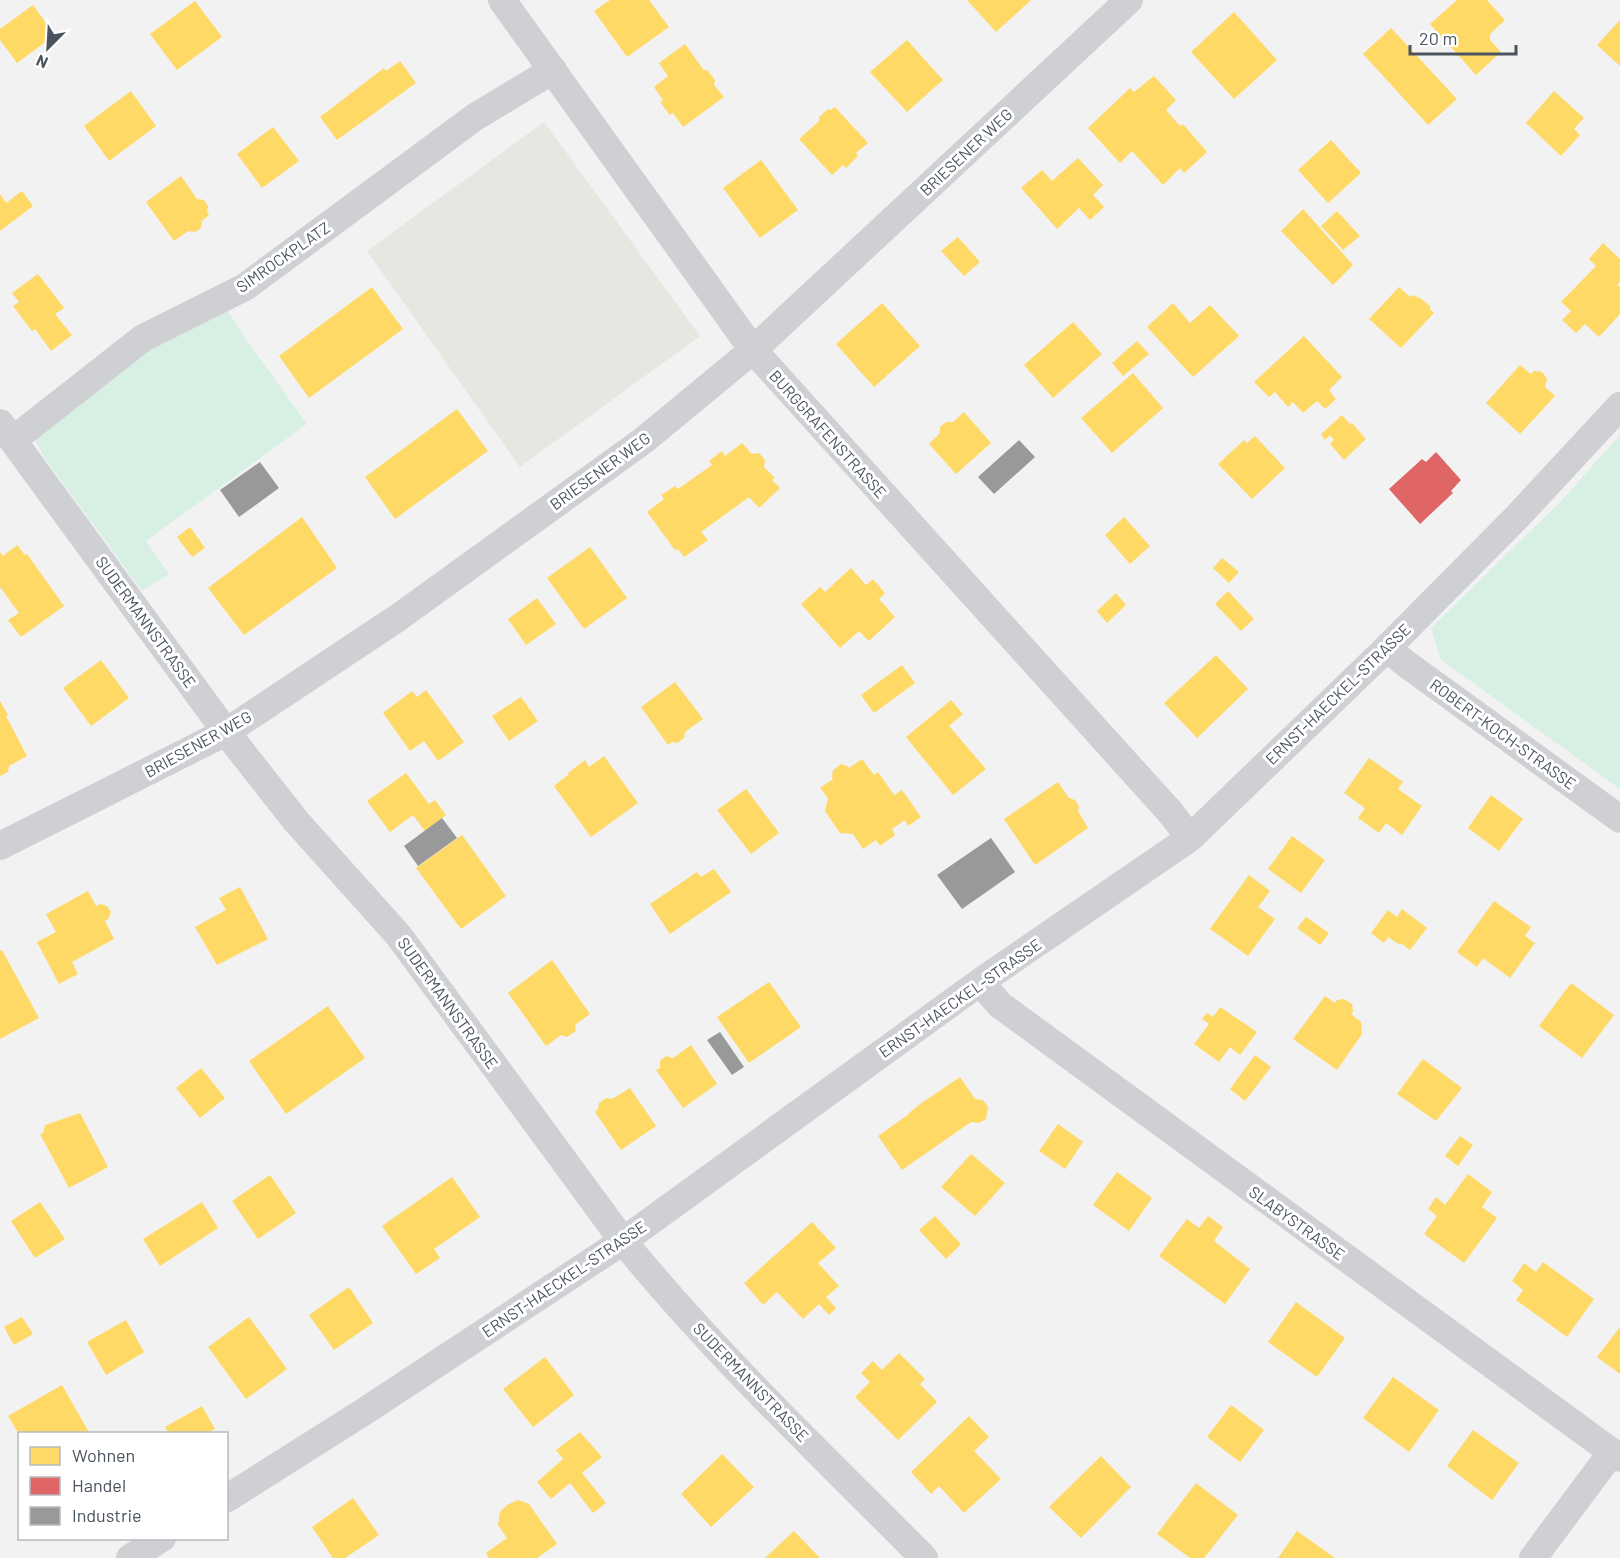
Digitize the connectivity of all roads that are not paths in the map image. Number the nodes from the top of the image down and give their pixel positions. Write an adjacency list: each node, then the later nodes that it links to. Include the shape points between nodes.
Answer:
1 (502, 0): 3 (street, BURGGRAFENSTRASSE)
2 (1129, 0): 4 (street, BRIESENER WEG)
3 (552, 70): 4 (street, BURGGRAFENSTRASSE); 6 (street, SIMROCKPLATZ, via 475,117 245,287 143,338)
4 (753, 350): 8 (street, BRIESENER WEG, via 644,440 399,617); 10 (street, BURGGRAFENSTRASSE)
5 (1620, 406): 7 (street, ERNST-HAECKEL-STRASSE)
6 (6, 432): 8 (street, SUDERMANNSTRASSE)
7 (1387, 648): 9 (street, ROBERT-KOCH-STRASSE); 10 (street, ERNST-HAECKEL-STRASSE)
8 (226, 732): 11 (street, BRIESENER WEG); 13 (street, SUDERMANNSTRASSE, via 296,821 399,936)
9 (1620, 819)
10 (1190, 838): 12 (street, ERNST-HAECKEL-STRASSE)
11 (0, 846)
12 (980, 982): 13 (street, ERNST-HAECKEL-STRASSE); 14 (street, SLABYSTRASSE, via 1009,1012)
13 (623, 1241): 15 (street, ERNST-HAECKEL-STRASSE); 18 (street, SUDERMANNSTRASSE, via 743,1376)
14 (1616, 1455): 19 (street)
15 (228, 1498)
16 (160, 1540): 17 (street)
17 (130, 1558)
18 (924, 1558)
19 (1533, 1558)

